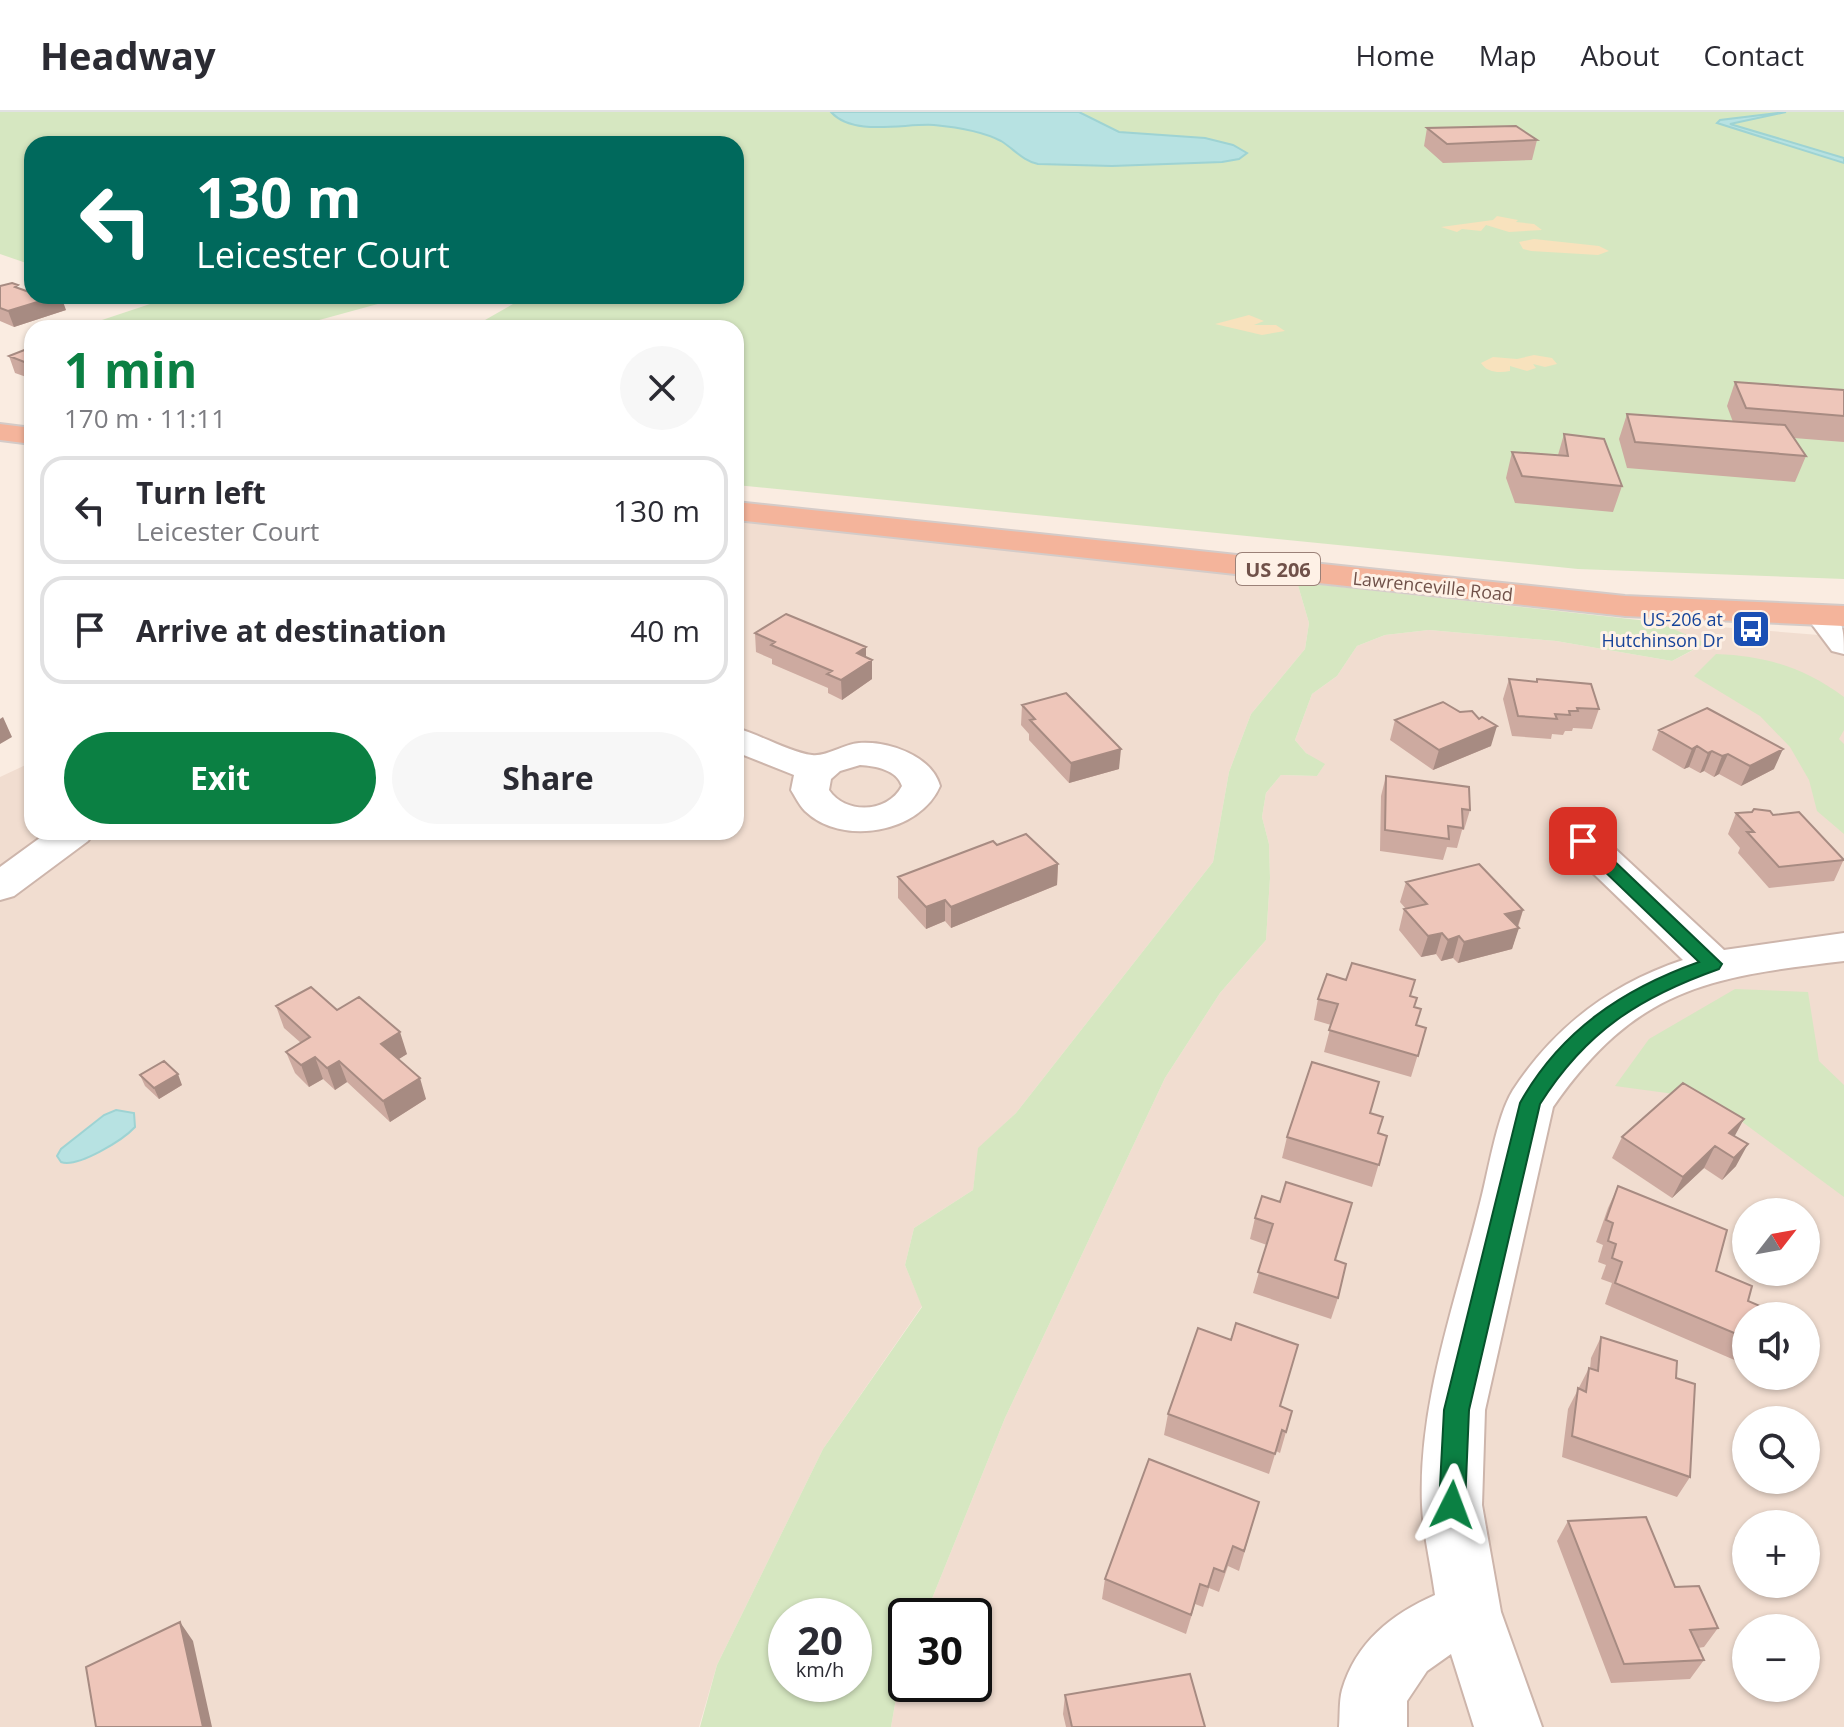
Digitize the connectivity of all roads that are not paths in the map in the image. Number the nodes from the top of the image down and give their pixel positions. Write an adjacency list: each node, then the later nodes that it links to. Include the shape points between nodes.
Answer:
1 (0, 432): 2 (highway)
2 (24, 435)
3 (744, 512): 4 (highway, Lawrenceville Road / US 206, via 1625,606)
4 (1832, 616): 5 (street)
5 (1844, 644)
6 (744, 742): 7 (street)
7 (816, 770)
8 (63, 840): 10 (street)
9 (1583, 841): 12 (street)
10 (0, 887)
11 (1844, 947): 12 (street)
12 (1713, 964): 13 (street, via 1668,980 1588,1030 1554,1064 1530,1103 1456,1410 1452,1505)
13 (1469, 1612): 14 (street, via 1404,1648 1374,1692); 15 (street)
14 (1373, 1727)
15 (1508, 1727)

